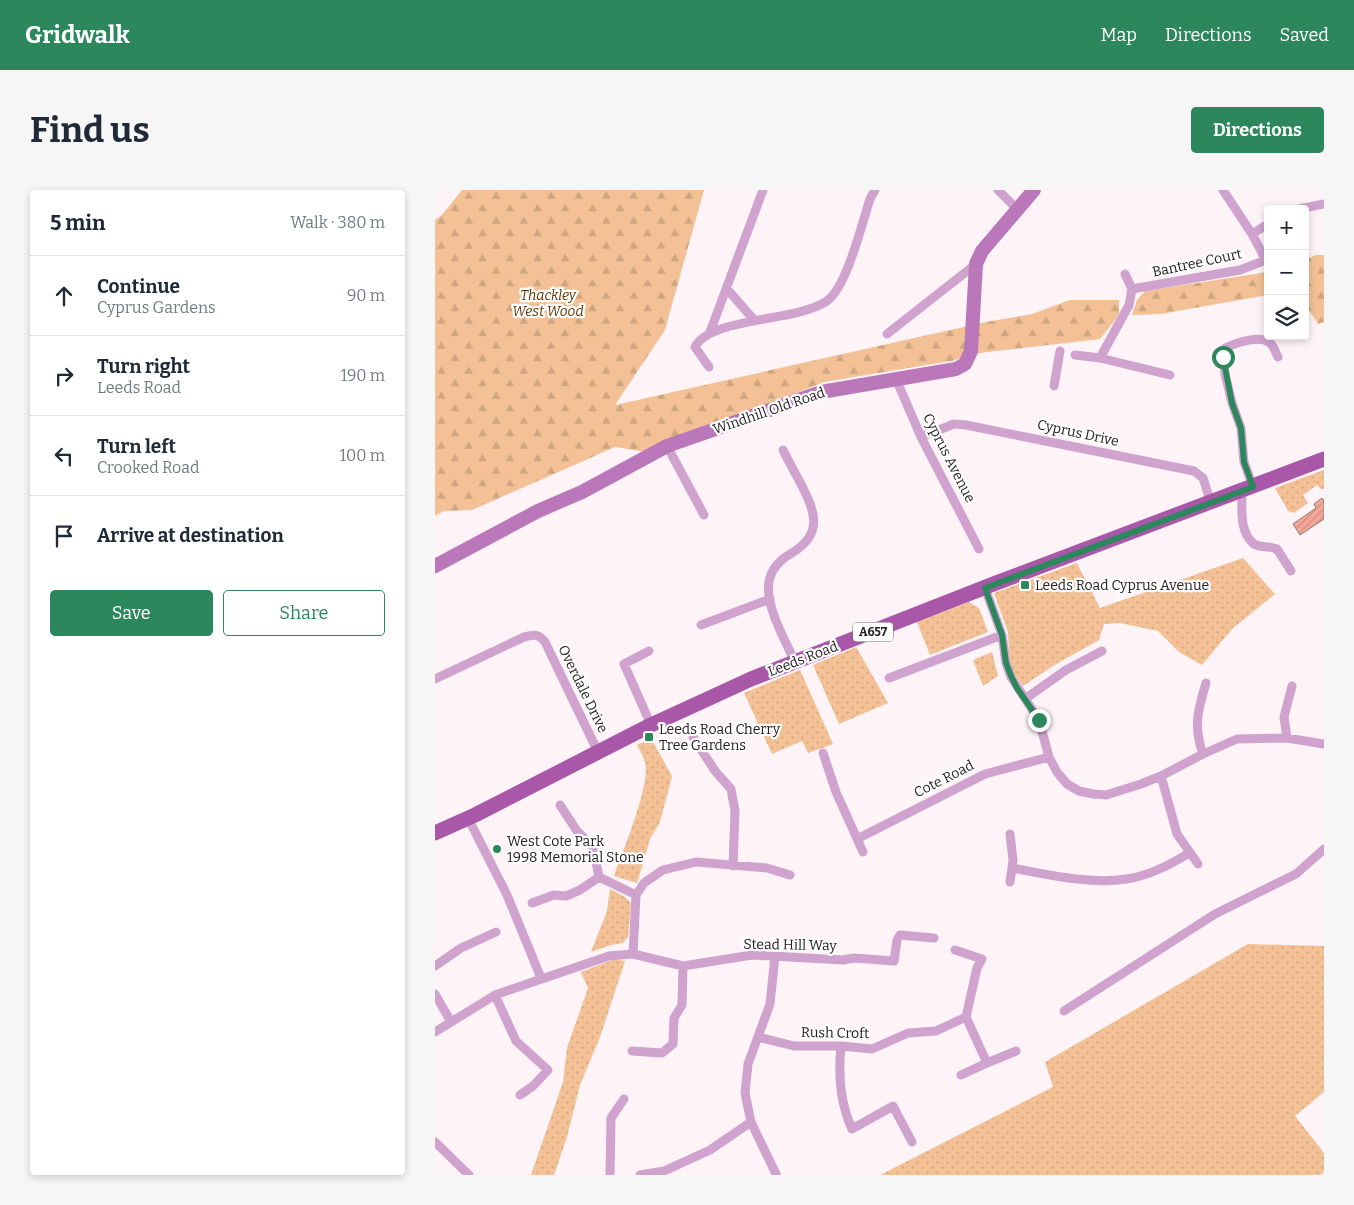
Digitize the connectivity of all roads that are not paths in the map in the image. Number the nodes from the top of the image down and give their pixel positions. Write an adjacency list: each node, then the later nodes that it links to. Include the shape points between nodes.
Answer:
1 (763, 190): 14 (street)
2 (875, 190): 15 (street, via 843,279 827,301 799,312)
3 (998, 190): 8 (street)
4 (1034, 190): 8 (street)
5 (1223, 190): 10 (street)
6 (1324, 204): 7 (street)
7 (1309, 207)
8 (1019, 210): 11 (street, via 982,252)
9 (1264, 226): 10 (street)
10 (1252, 234): 13 (street, Bantree Court, via 1266,260 1239,270)
11 (976, 264): 17 (street); 26 (street, Windhill Old Road, via 971,351 965,364 956,369)
12 (1125, 274): 13 (street)
13 (1132, 289): 23 (street, via 1129,305)
14 (727, 290): 15 (street); 16 (street)
15 (755, 321): 16 (street)
16 (710, 332): 24 (street, via 695,347)
17 (887, 334)
18 (1264, 339): 32 (street, via 1235,343 1225,348 1223,357 1232,403 1241,428)
19 (1272, 340): 22 (street)
20 (1060, 351): 27 (street)
21 (1075, 355): 23 (street)
22 (1278, 356)
23 (1100, 358): 25 (street)
24 (709, 367)
25 (1170, 375)
26 (896, 380): 28 (street, Cyprus Avenue); 29 (street, Windhill Old Road, via 821,392)
27 (1053, 386)
28 (921, 437): 33 (street, Cyprus Drive, via 954,424 965,424 1194,471 1203,478); 35 (street, Cyprus Avenue)
29 (667, 446): 34 (street); 36 (street, Windhill Old Road)
30 (783, 450): 39 (street, via 811,504 814,522 810,538 803,547 781,561 773,571 769,582)
31 (1324, 459): 32 (main road, Leeds Road / A657)
32 (1247, 489): 33 (main road, Leeds Road / A657); 37 (street, via 1244,529 1248,537 1255,544 1277,549)
33 (1211, 503): 38 (main road, Leeds Road / A657)
34 (704, 515)
35 (979, 549)
36 (435, 566)
37 (1291, 571)
38 (985, 588): 41 (street); 44 (main road, Leeds Road / A657)
39 (770, 599): 40 (street); 44 (street)
40 (701, 625)
41 (1002, 635): 45 (street); 49 (street, via 1006,663)
42 (649, 650): 50 (street, via 624,664)
43 (1102, 651): 49 (street, via 1066,670)
44 (795, 662): 50 (main road, Leeds Road / A657)
45 (889, 678)
46 (435, 679): 54 (street, Overdale Drive, via 524,637 540,635)
47 (1206, 683): 56 (street, via 1197,720)
48 (1292, 686): 52 (street, via 1284,717)
49 (1025, 699): 57 (street, via 1039,720)
50 (651, 725): 54 (main road, Leeds Road / A657)
51 (693, 736): 68 (street, via 731,790 735,811)
52 (1287, 738): 53 (street); 56 (street, via 1237,739)
53 (1324, 744)
54 (597, 752): 60 (main road, Leeds Road / A657)
55 (823, 753): 63 (street)
56 (1203, 754): 58 (street)
57 (1049, 757): 58 (street, via 1067,784 1093,794 1113,793); 63 (street, Cote Road, via 985,774)
58 (1161, 776): 66 (street, via 1175,828)
59 (560, 805): 71 (street, via 577,831 593,847)
60 (468, 818): 61 (main road, Leeds Road / A657); 82 (street, via 507,895)
61 (435, 834)
62 (1010, 834): 69 (street)
63 (857, 839): 65 (street)
64 (1324, 849): 85 (street, via 1296,874 1199,924)
65 (863, 852)
66 (1189, 853): 67 (street); 69 (street, via 1153,872 1114,881)
67 (1198, 864)
68 (733, 866): 70 (street, via 767,868); 73 (street, via 696,862 663,870 644,883)
69 (1012, 868): 72 (street)
70 (789, 875)
71 (599, 877): 73 (street); 74 (street, via 566,896 554,895)
72 (1010, 882)
73 (636, 895): 78 (street)
74 (532, 903)
75 (496, 932): 80 (street, via 461,948)
76 (934, 938): 79 (street, Stead Hill Way, via 900,936 894,961)
77 (955, 950): 86 (street, via 982,959)
78 (633, 954): 81 (street, Stead Hill Way); 82 (street, Stead Hill Way, via 609,956)
79 (775, 956): 81 (street, Stead Hill Way, via 752,955); 89 (street, via 770,1004)
80 (435, 966)
81 (683, 966): 91 (street, via 682,1005 674,1018 673,1044 662,1053)
82 (541, 978): 84 (street, Stead Hill Way)
83 (435, 994): 87 (street)
84 (495, 995): 87 (street, Stead Hill Way); 95 (street, via 516,1041 548,1070)
85 (1063, 1011)
86 (966, 1017): 90 (street, Rush Croft, via 936,1031 909,1034 872,1048); 93 (street)
87 (451, 1022): 88 (street, Stead Hill Way)
88 (435, 1032)
89 (758, 1037): 90 (street, Rush Croft, via 794,1046); 97 (street, via 748,1064 745,1093)
90 (841, 1046): 99 (street, via 839,1071 845,1113 852,1129 893,1106)
91 (632, 1051)
92 (1015, 1051): 93 (street)
93 (987, 1063): 94 (street)
94 (961, 1075)
95 (519, 1095)
96 (624, 1098): 103 (street, via 611,1118)
97 (751, 1122): 100 (street, via 710,1150); 101 (street)
98 (435, 1142): 102 (street)
99 (912, 1142)
100 (665, 1173): 104 (street)
101 (776, 1174)
102 (469, 1175)
103 (611, 1175)
104 (640, 1175)

